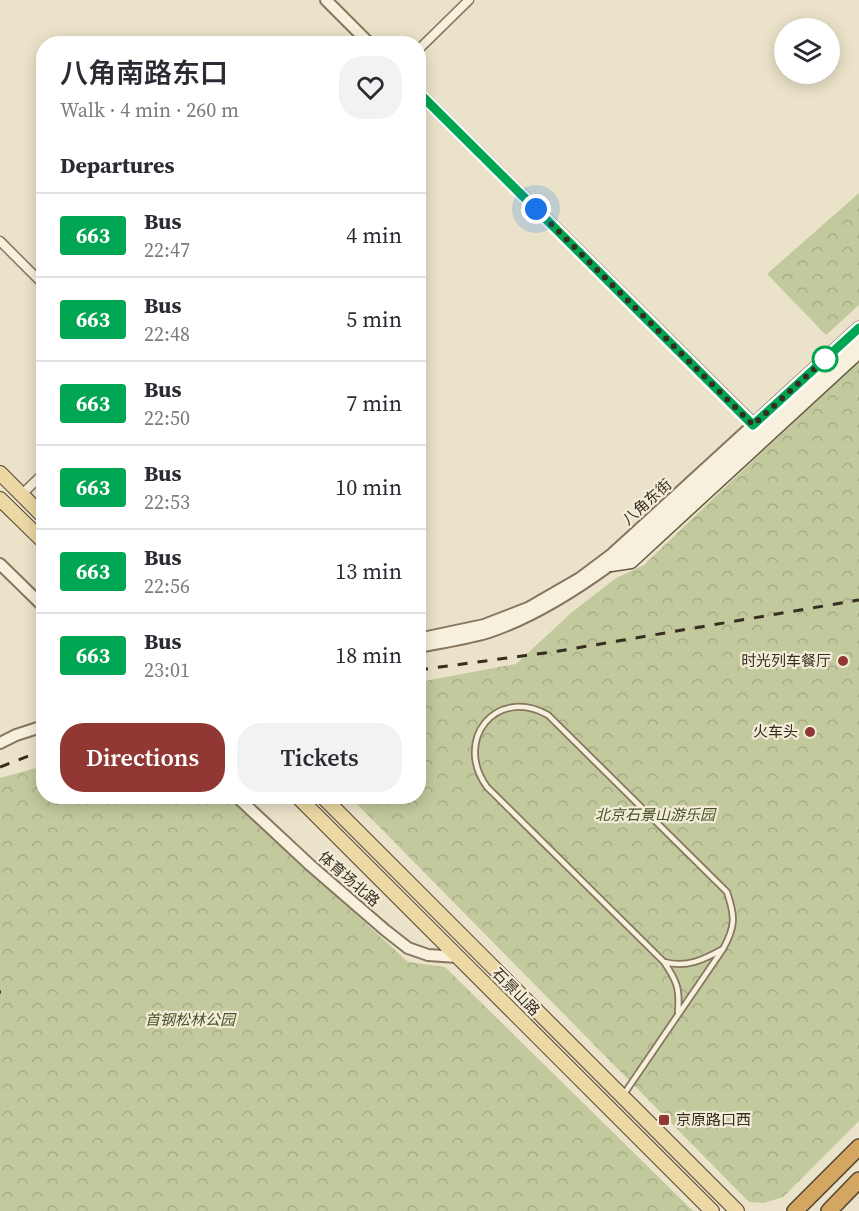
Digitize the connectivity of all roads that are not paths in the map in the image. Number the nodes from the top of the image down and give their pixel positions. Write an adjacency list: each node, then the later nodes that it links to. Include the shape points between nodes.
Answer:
1 (326, 0): 3 (street)
2 (469, 0): 4 (street)
3 (362, 36)
4 (426, 42)
5 (426, 100): 11 (street)
6 (0, 241): 7 (street)
7 (36, 277)
8 (859, 328): 11 (main road, 八角东街)
9 (859, 340): 11 (main road, 八角东街)
10 (859, 352): 11 (main road)
11 (759, 431): 19 (main road, 八角东街); 21 (street, 八角东街, via 580,578 528,608 484,624)
12 (0, 473): 14 (main road)
13 (36, 481): 14 (street)
14 (21, 495): 16 (main road)
15 (0, 499): 17 (main road)
16 (36, 509)
17 (36, 534)
18 (0, 564): 20 (street)
19 (610, 565): 22 (street, 八角东街, via 572,593 532,615 490,632)
20 (36, 599)
21 (426, 637)
22 (426, 645)
23 (36, 729): 24 (street)
24 (0, 743)
25 (245, 804): 29 (street, 体育场北路, via 408,948)
26 (305, 804): 29 (main road, 石景山路)
27 (330, 804): 32 (main road, 石景山路)
28 (723, 949): 30 (lane, via 692,964); 30 (lane, via 734,915 727,892 548,715 526,706 510,706 497,712 484,722 474,753 475,765 487,787); 31 (lane)
29 (458, 957): 35 (main road, 石景山路)
30 (664, 962): 31 (lane, via 676,978)
31 (678, 1014): 32 (lane)
32 (622, 1096): 36 (main road, 石景山路)
33 (859, 1147): 37 (highway)
34 (859, 1180): 38 (highway)
35 (712, 1211)
36 (737, 1211)
37 (795, 1211)
38 (829, 1211)

